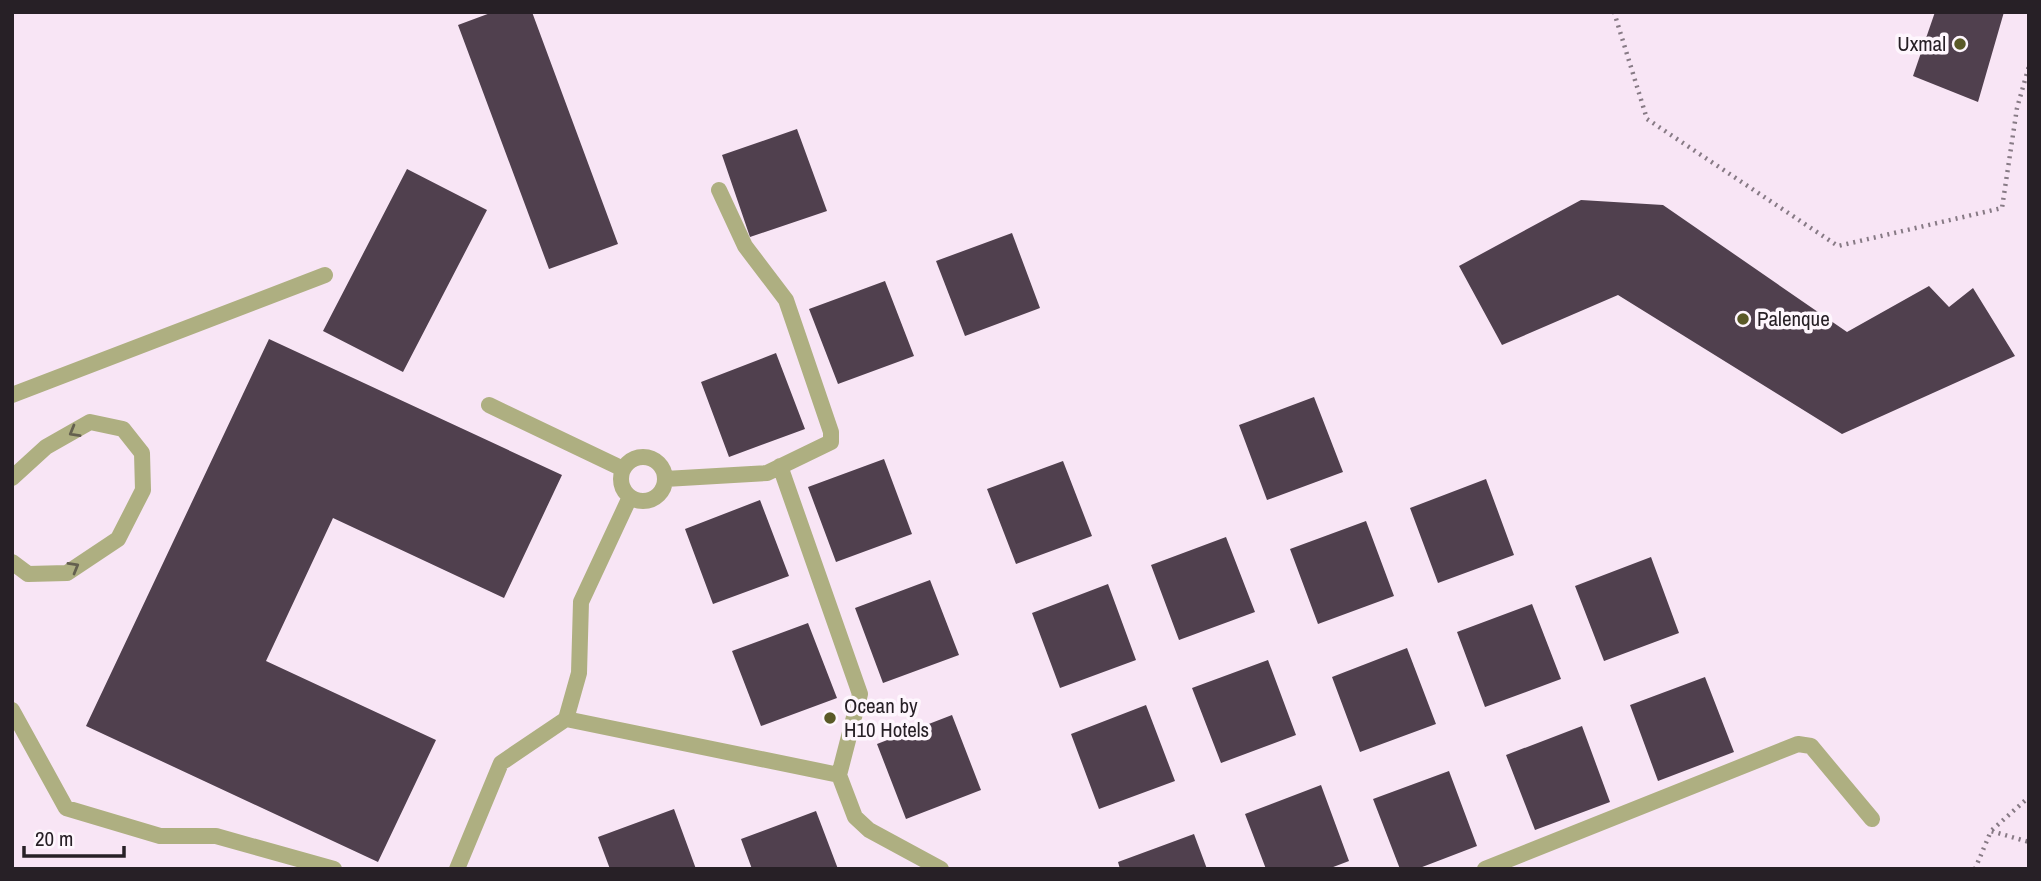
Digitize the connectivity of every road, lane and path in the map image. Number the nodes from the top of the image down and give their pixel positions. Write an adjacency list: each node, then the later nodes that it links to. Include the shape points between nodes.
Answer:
1 (1614, 12): 2 (path, via 1647,119 1838,246 2002,208 2017,108)
2 (2029, 66)
3 (719, 190): 7 (lane, via 746,246 786,300 831,432 831,442)
4 (325, 275): 5 (lane)
5 (12, 395)
6 (489, 405): 8 (lane)
7 (780, 466): 10 (lane, via 767,473); 15 (lane, via 860,694)
8 (623, 469): 10 (lane, via 629,461 648,457 657,461); 11 (lane, via 623,488)
9 (12, 478): 12 (lane, one-way to 9, via 28,574 67,573 118,538 143,491 142,453 123,429 90,422 46,447)
10 (665, 479): 11 (lane, via 657,496 648,500)
11 (630, 497): 14 (lane, via 581,601 579,673)
12 (12, 562)
13 (12, 710): 20 (lane, via 66,808 160,836 216,836)
14 (566, 719): 15 (lane); 21 (lane, via 501,763)
15 (839, 775): 22 (lane, via 855,817 869,830)
16 (2029, 797): 18 (path)
17 (1872, 819): 23 (lane, via 1811,746 1798,744)
18 (1991, 831): 19 (path); 24 (path)
19 (2029, 842)
20 (334, 869)
21 (457, 869)
22 (941, 869)
23 (1485, 869)
24 (1975, 869)

